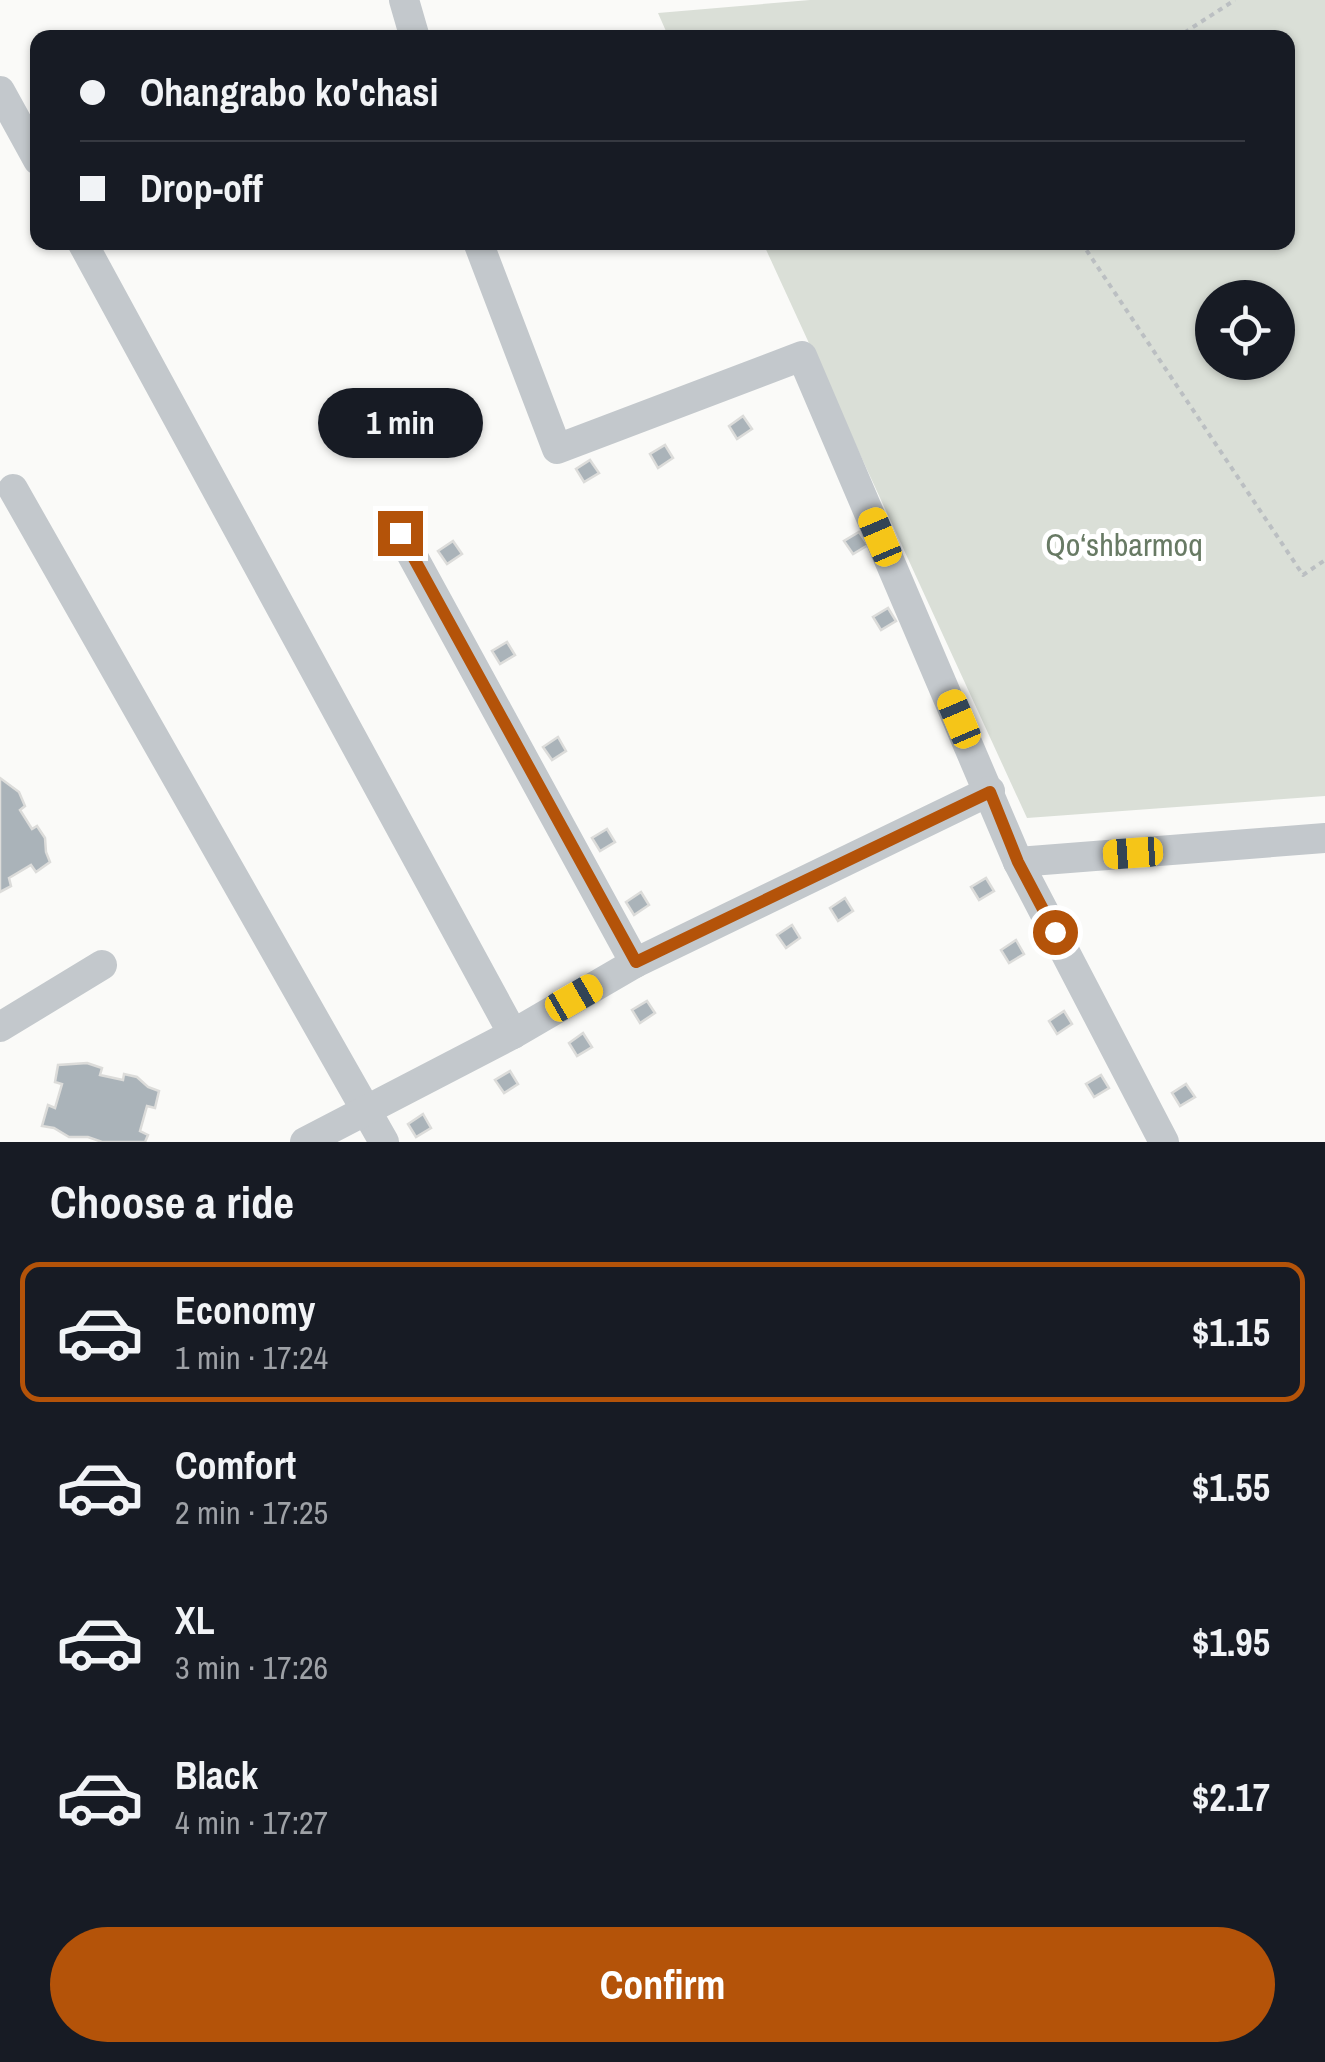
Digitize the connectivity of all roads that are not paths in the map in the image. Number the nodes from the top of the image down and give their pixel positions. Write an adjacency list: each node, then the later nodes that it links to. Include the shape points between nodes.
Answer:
1 (404, 0): 2 (street)
2 (413, 30)
3 (0, 92): 4 (street)
4 (30, 146)
5 (86, 250): 15 (street)
6 (481, 250): 9 (street, via 557,449 802,356)
7 (13, 489): 16 (street)
8 (400, 533): 12 (street)
9 (990, 792): 11 (street); 12 (street)
10 (1325, 838): 11 (street)
11 (1018, 862): 19 (street)
12 (636, 962): 15 (street)
13 (102, 964): 14 (street)
14 (0, 1027)
15 (513, 1034): 16 (street)
16 (366, 1110): 17 (street); 18 (street)
17 (305, 1142)
18 (384, 1142)
19 (1164, 1142)

